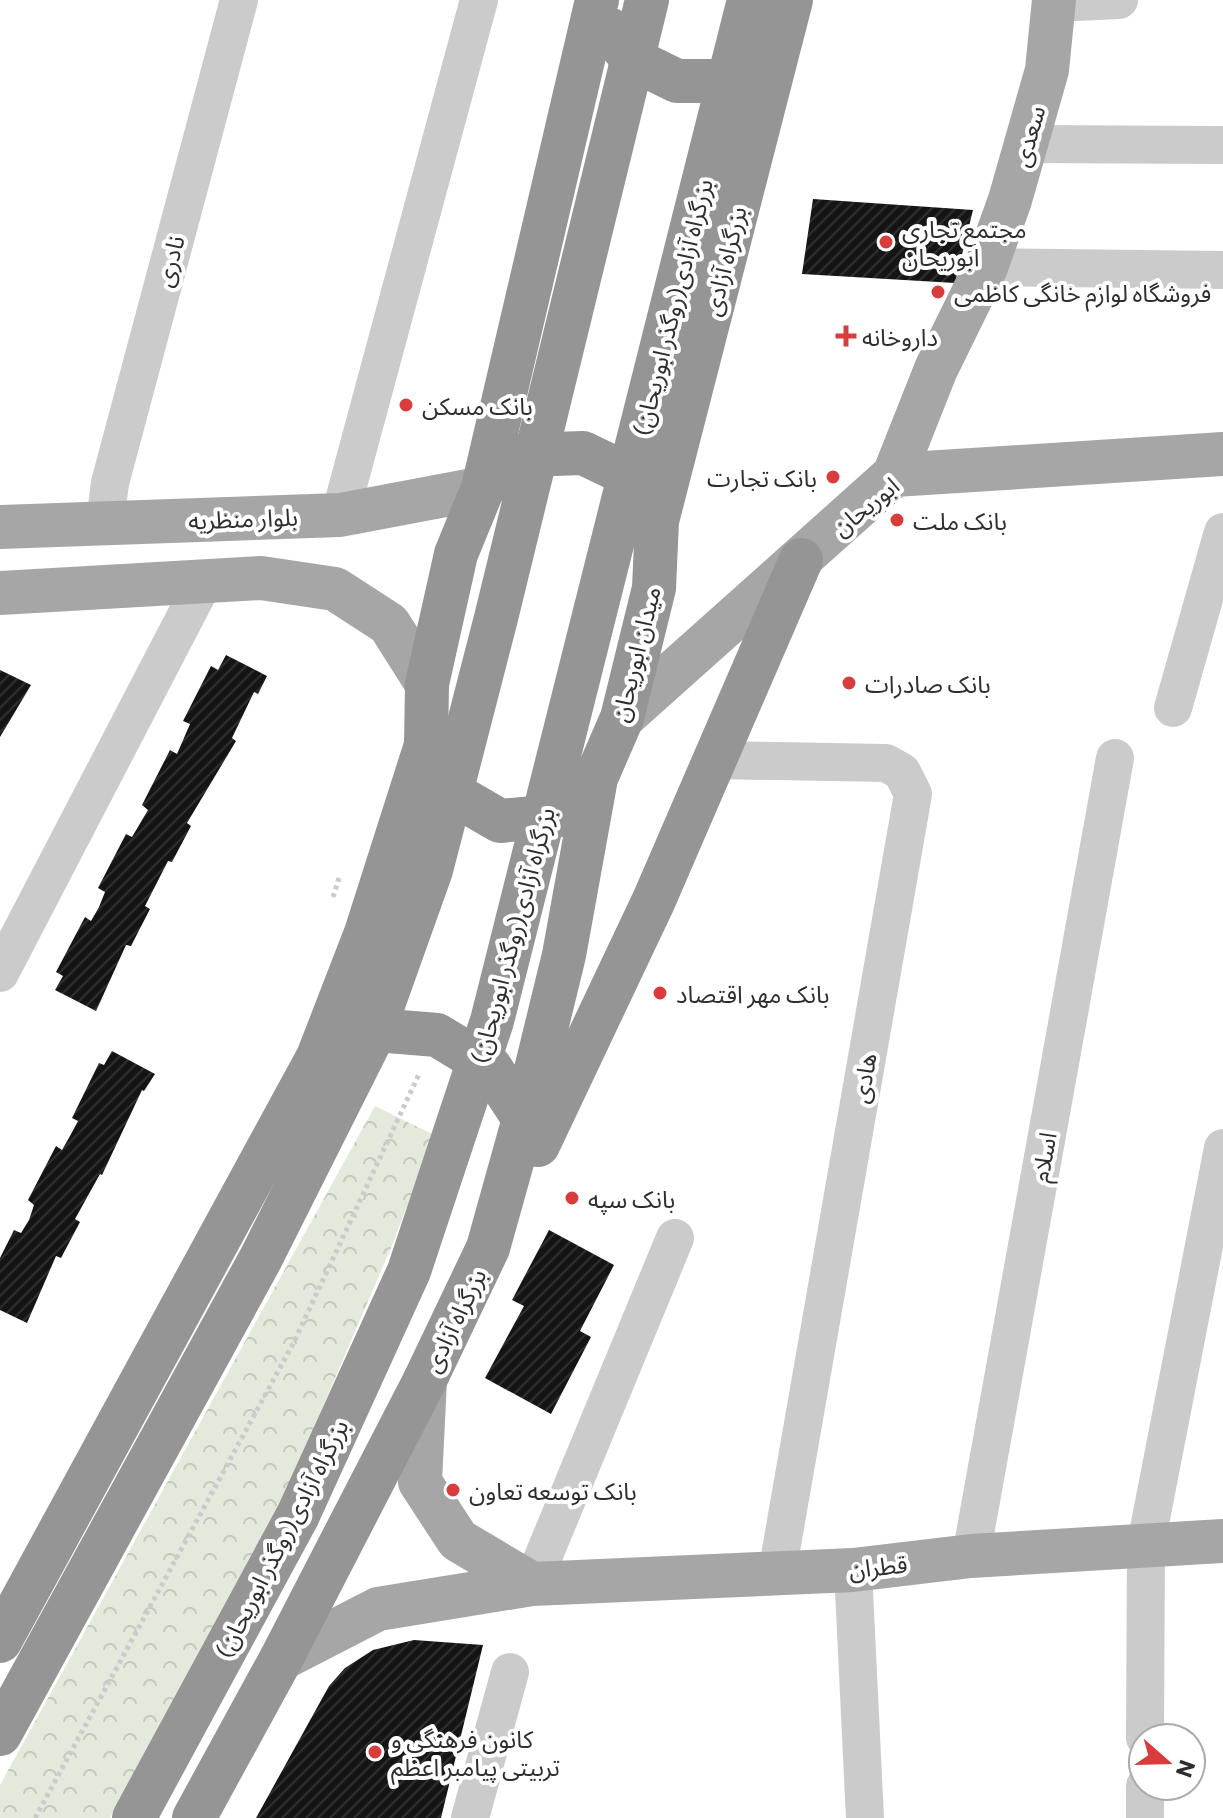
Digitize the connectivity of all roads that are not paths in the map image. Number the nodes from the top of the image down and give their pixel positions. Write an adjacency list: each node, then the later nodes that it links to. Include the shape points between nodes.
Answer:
1 (239, 0): 19 (street, نادری, via 110,483)
2 (479, 0): 17 (street)
3 (647, 0): 49 (highway, bridge, via 431,870 370,1041 261,1258)
4 (749, 0): 50 (highway, بزرگراه آزادی(روگذر ابوریحان), bridge, via 492,1021 409,1271 298,1515)
5 (791, 0): 9 (highway, بزرگراه آزادی)
6 (1119, 0): 7 (street)
7 (1054, 1): 10 (main road, سعدی, via 1047,70)
8 (596, 6): 9 (highway, via 632,59 677,81 728,81); 16 (highway)
9 (777, 57): 18 (highway, بزرگراه آزادی)
10 (1026, 144): 11 (street); 12 (main road, سعدی)
11 (1223, 145)
12 (986, 267): 13 (street); 15 (main road, سعدی, via 936,369)
13 (1223, 270)
14 (1223, 454): 15 (main road, ابوریحان)
15 (894, 475): 22 (main road, ابوریحان)
16 (483, 488): 17 (main road, بلوار منظریه); 18 (highway, via 525,455 583,453 629,475); 25 (highway, via 456,554)
17 (340, 515): 19 (main road, بلوار منظریه)
18 (657, 521): 27 (highway, میدان ابوریحان, via 654,588)
19 (105, 522): 20 (main road, بلوار منظریه)
20 (0, 527)
21 (1223, 532): 26 (street)
22 (801, 560): 27 (main road, ابوریحان); 30 (highway)
23 (204, 581): 24 (main road); 25 (main road, via 261,578 335,589 389,624); 32 (street)
24 (0, 593)
25 (427, 684): 28 (highway)
26 (1173, 708)
27 (622, 718): 31 (highway, میدان ابوریحان)
28 (426, 745): 31 (highway, میدان ابوریحان, via 457,796 500,821 555,816); 33 (highway, via 366,933)
29 (1115, 758): 41 (street, اسلام)
30 (714, 760): 37 (highway, via 654,900); 43 (street, هادی, via 886,763 902,772 913,794)
31 (596, 778): 34 (highway, بزرگراه آزادی, via 564,955)
32 (0, 973)
33 (318, 1057): 34 (highway, via 376,1030 437,1035 490,1067); 45 (highway)
34 (524, 1119): 37 (highway, بزرگراه آزادی)
35 (1223, 1148): 40 (street)
36 (675, 1238): 44 (street)
37 (488, 1248): 38 (highway, بزرگراه آزادی)
38 (425, 1380): 44 (main road, via 420,1482 458,1540); 46 (highway, بزرگراه آزادی)
39 (1223, 1541): 40 (main road, قطران)
40 (1146, 1544): 41 (main road, قطران); 48 (street)
41 (971, 1556): 42 (main road, قطران)
42 (853, 1570): 43 (main road, قطران); 53 (street)
43 (777, 1573): 44 (main road, قطران)
44 (532, 1584): 46 (main road, قطران, via 378,1609)
45 (0, 1641)
46 (281, 1659): 51 (highway, بزرگراه آزادی)
47 (510, 1672): 52 (street)
48 (1145, 1722)
49 (0, 1734)
50 (134, 1818)
51 (194, 1818)
52 (470, 1818)
53 (865, 1818)

